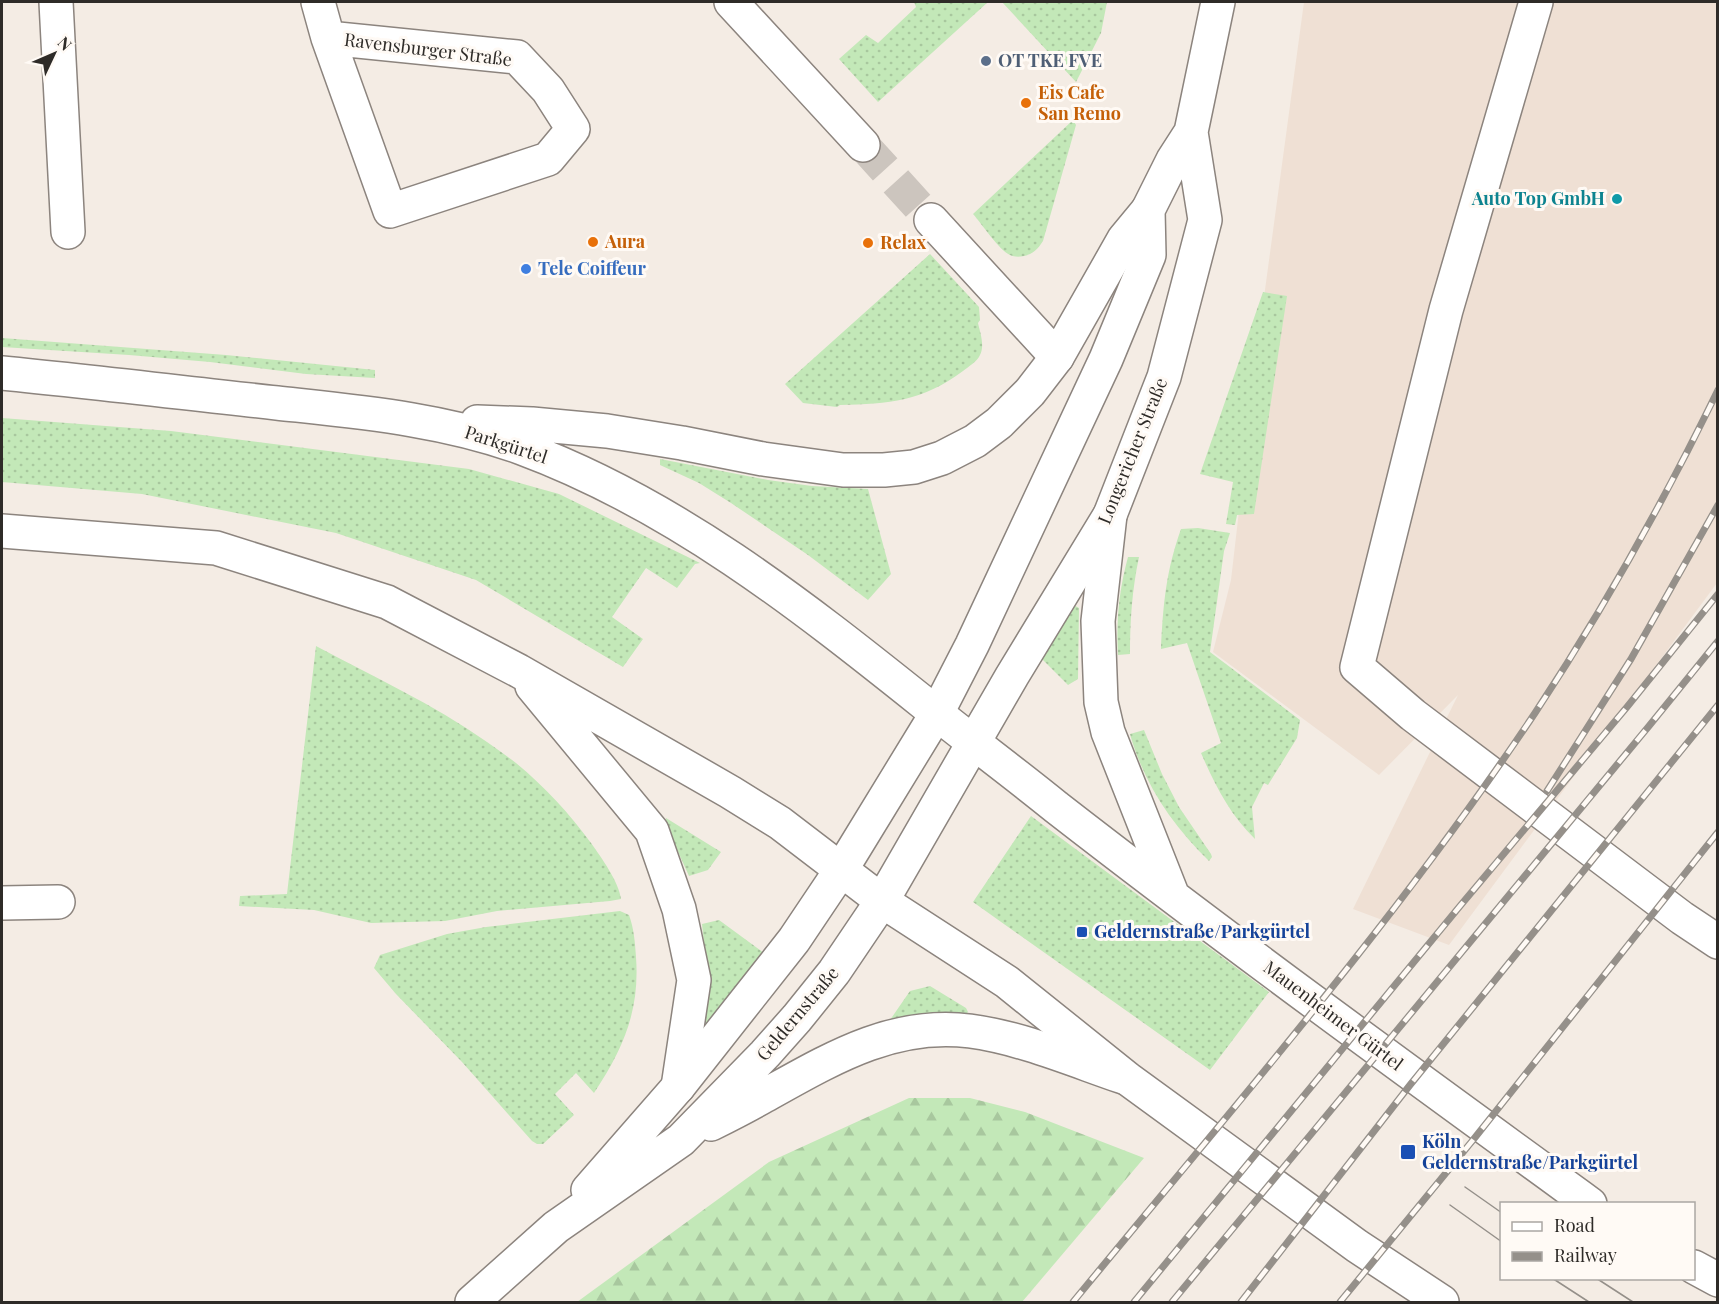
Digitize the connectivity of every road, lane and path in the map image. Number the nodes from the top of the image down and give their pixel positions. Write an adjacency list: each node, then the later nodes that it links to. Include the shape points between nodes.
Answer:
1 (56, 2): 11 (main road)
2 (318, 2): 6 (main road, Ravensburger Straße)
3 (731, 2): 8 (main road)
4 (1218, 2): 7 (main road, Longericher Straße)
5 (1536, 2): 25 (main road, via 1446,310 1357,667 1413,715)
6 (328, 38): 6 (main road, Ravensburger Straße, via 517,57 548,90 573,129 548,159 390,211)
7 (1191, 132): 9 (main road, Longericher Straße); 15 (main road, Longericher Straße, via 1205,220 1164,377)
8 (855, 137)
9 (1148, 210): 12 (main road, via 1124,238); 18 (main road, Longericher Straße, via 1149,255 1106,359)
10 (931, 220): 12 (main road)
11 (68, 232)
12 (1057, 357): 14 (main road, via 1030,392 975,441 942,458 884,470 843,470 763,459 608,431)
13 (2, 373): 14 (main road, Parkgürtel)
14 (429, 421): 18 (main road, Parkgürtel, via 518,447 596,478 649,507 769,584)
15 (1110, 515): 19 (main road, Longericher Straße); 21 (main road, via 1098,621 1101,702 1108,732)
16 (2, 531): 17 (main road, via 216,548 387,602)
17 (519, 671): 20 (main road, via 730,792 780,823); 27 (main road, via 652,831 679,909 694,980)
18 (937, 713): 19 (main road, Mauenheimer Gürtel); 20 (main road, Geldernstraße)
19 (974, 742): 21 (main road, Mauenheimer Gürtel); 22 (main road, Geldernstraße)
20 (841, 870): 22 (main road); 27 (main road, Geldernstraße, via 794,940)
21 (1172, 895): 29 (main road, Mauenheimer Gürtel, via 1322,1010)
22 (882, 901): 26 (main road, via 1007,982); 28 (main road, Geldernstraße, via 797,1018)
23 (58, 902): 24 (main road)
24 (2, 903)
25 (1718, 942)
26 (1128, 1079): 28 (main road, via 987,1034 933,1029 875,1041 822,1063); 34 (main road, via 1357,1246)
27 (678, 1087): 30 (main road, Geldernstraße)
28 (681, 1140): 30 (main road, Geldernstraße)
29 (1589, 1202)
30 (556, 1227): 33 (main road, Geldernstraße)
31 (1695, 1268): 32 (main road)
32 (1718, 1280)
33 (472, 1302)
34 (1442, 1302)

